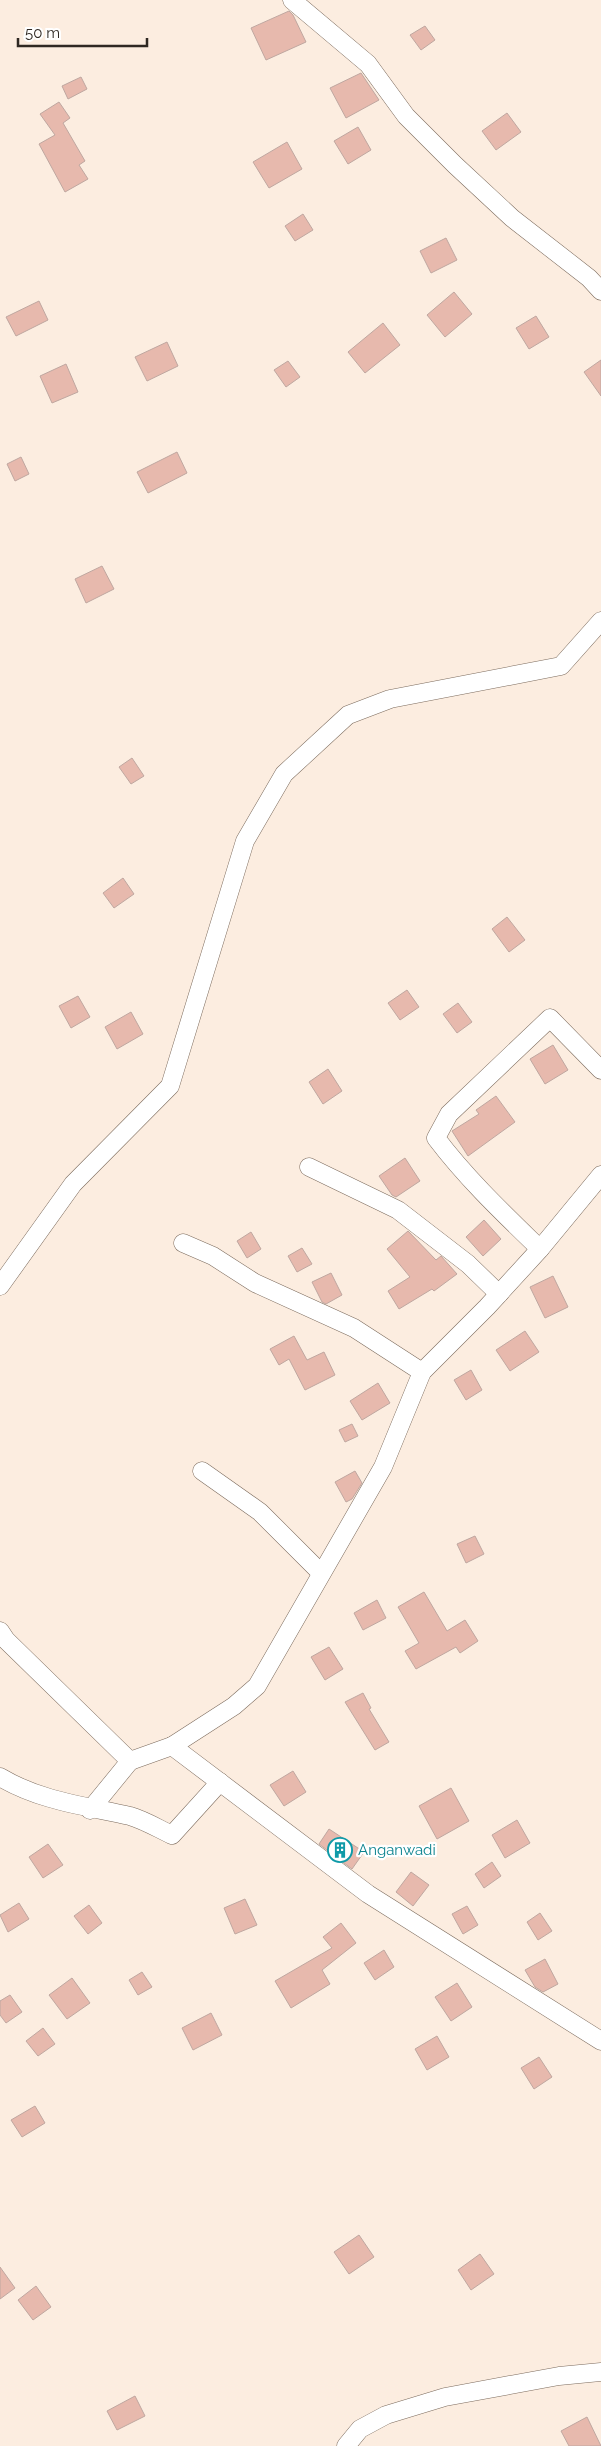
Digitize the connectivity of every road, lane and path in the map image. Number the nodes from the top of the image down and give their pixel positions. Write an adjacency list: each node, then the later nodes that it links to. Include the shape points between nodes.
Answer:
1 (292, 0): 2 (street, via 368,64 406,116 455,165 512,218)
2 (601, 291)
3 (601, 621): 9 (street, via 562,666 390,698 348,715 284,774 245,841 170,1086 73,1184)
4 (601, 1070): 8 (street, via 550,1018 449,1114 436,1138 493,1203)
5 (309, 1167): 10 (street, via 398,1210 468,1264)
6 (601, 1175): 8 (street)
7 (183, 1243): 11 (street, via 213,1256 256,1283 354,1328)
8 (540, 1249): 10 (street)
9 (0, 1286)
10 (499, 1294): 11 (street)
11 (422, 1372): 13 (street, via 383,1467)
12 (202, 1471): 13 (street, via 260,1512)
13 (321, 1573): 15 (street, via 257,1686 234,1706)
14 (0, 1631): 16 (street)
15 (172, 1746): 16 (street); 18 (street)
16 (130, 1761): 19 (street)
17 (0, 1777): 19 (street, via 12,1785)
18 (220, 1782): 19 (street, via 172,1835 132,1817); 20 (street, via 368,1894)
19 (90, 1810)
20 (601, 2041)
21 (601, 2372): 22 (street, via 559,2376 445,2397 386,2415 360,2429)
22 (346, 2446)

